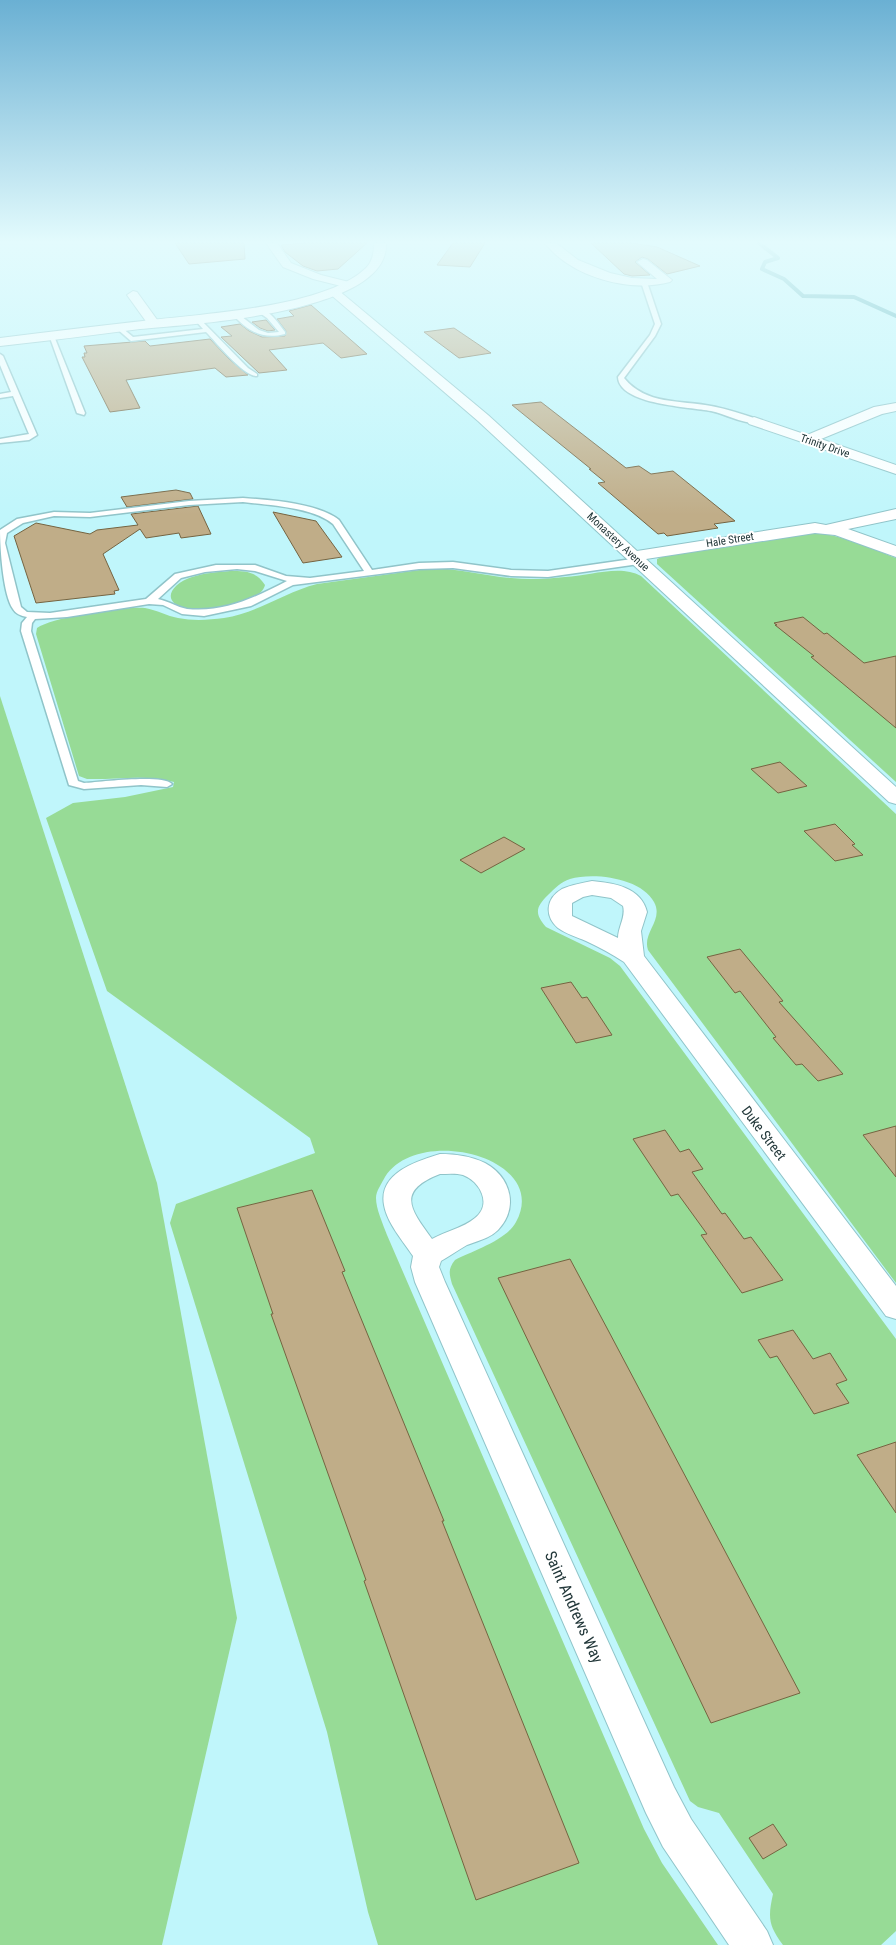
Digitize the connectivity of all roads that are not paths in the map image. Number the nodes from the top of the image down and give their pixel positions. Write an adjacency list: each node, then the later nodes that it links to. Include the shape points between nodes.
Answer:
1 (70, 334): 9 (main road)
2 (125, 334): 3 (lane, via 131,340)
3 (179, 334)
4 (212, 334): 12 (lane, via 246,370)
5 (260, 334): 6 (lane)
6 (279, 334)
7 (384, 334): 24 (street, Monastery Avenue, via 466,403)
8 (654, 334): 17 (lane, via 620,378 624,384 657,400 723,411)
9 (51, 336): 10 (main road); 16 (lane)
10 (0, 342)
11 (0, 356): 13 (lane)
12 (255, 375)
13 (15, 394): 14 (lane); 19 (lane, via 33,435)
14 (0, 396)
15 (896, 407): 18 (street, via 880,410)
16 (81, 413)
17 (754, 421): 18 (street, Trinity Drive)
18 (807, 440): 20 (street, Trinity Drive)
19 (0, 441)
20 (896, 470)
21 (896, 514): 22 (street, Hale Street)
22 (828, 529): 23 (street, Hale Street); 24 (street, Hale Street, via 791,530)
23 (896, 552)
24 (636, 559): 25 (lane, via 548,574 511,574 442,565); 30 (street, Monastery Avenue)
25 (369, 572): 26 (lane); 28 (lane, via 334,519 281,505 251,500 196,502 90,515 54,514 20,521 3,532 1,543 16,607)
26 (308, 580): 27 (lane, via 286,585 248,604 221,611 192,613 165,603); 27 (lane, via 292,580 247,567 199,570 175,578)
27 (149, 602): 28 (lane)
28 (32, 616): 29 (lane, via 26,631 73,783 84,786 141,782)
29 (167, 784)
30 (896, 798)
31 (632, 957): 33 (street, Duke Street)
32 (428, 1255): 34 (street, Saint Andrews Way, via 425,1267 430,1282 660,1800 677,1833)
33 (896, 1308)
34 (753, 1945)

